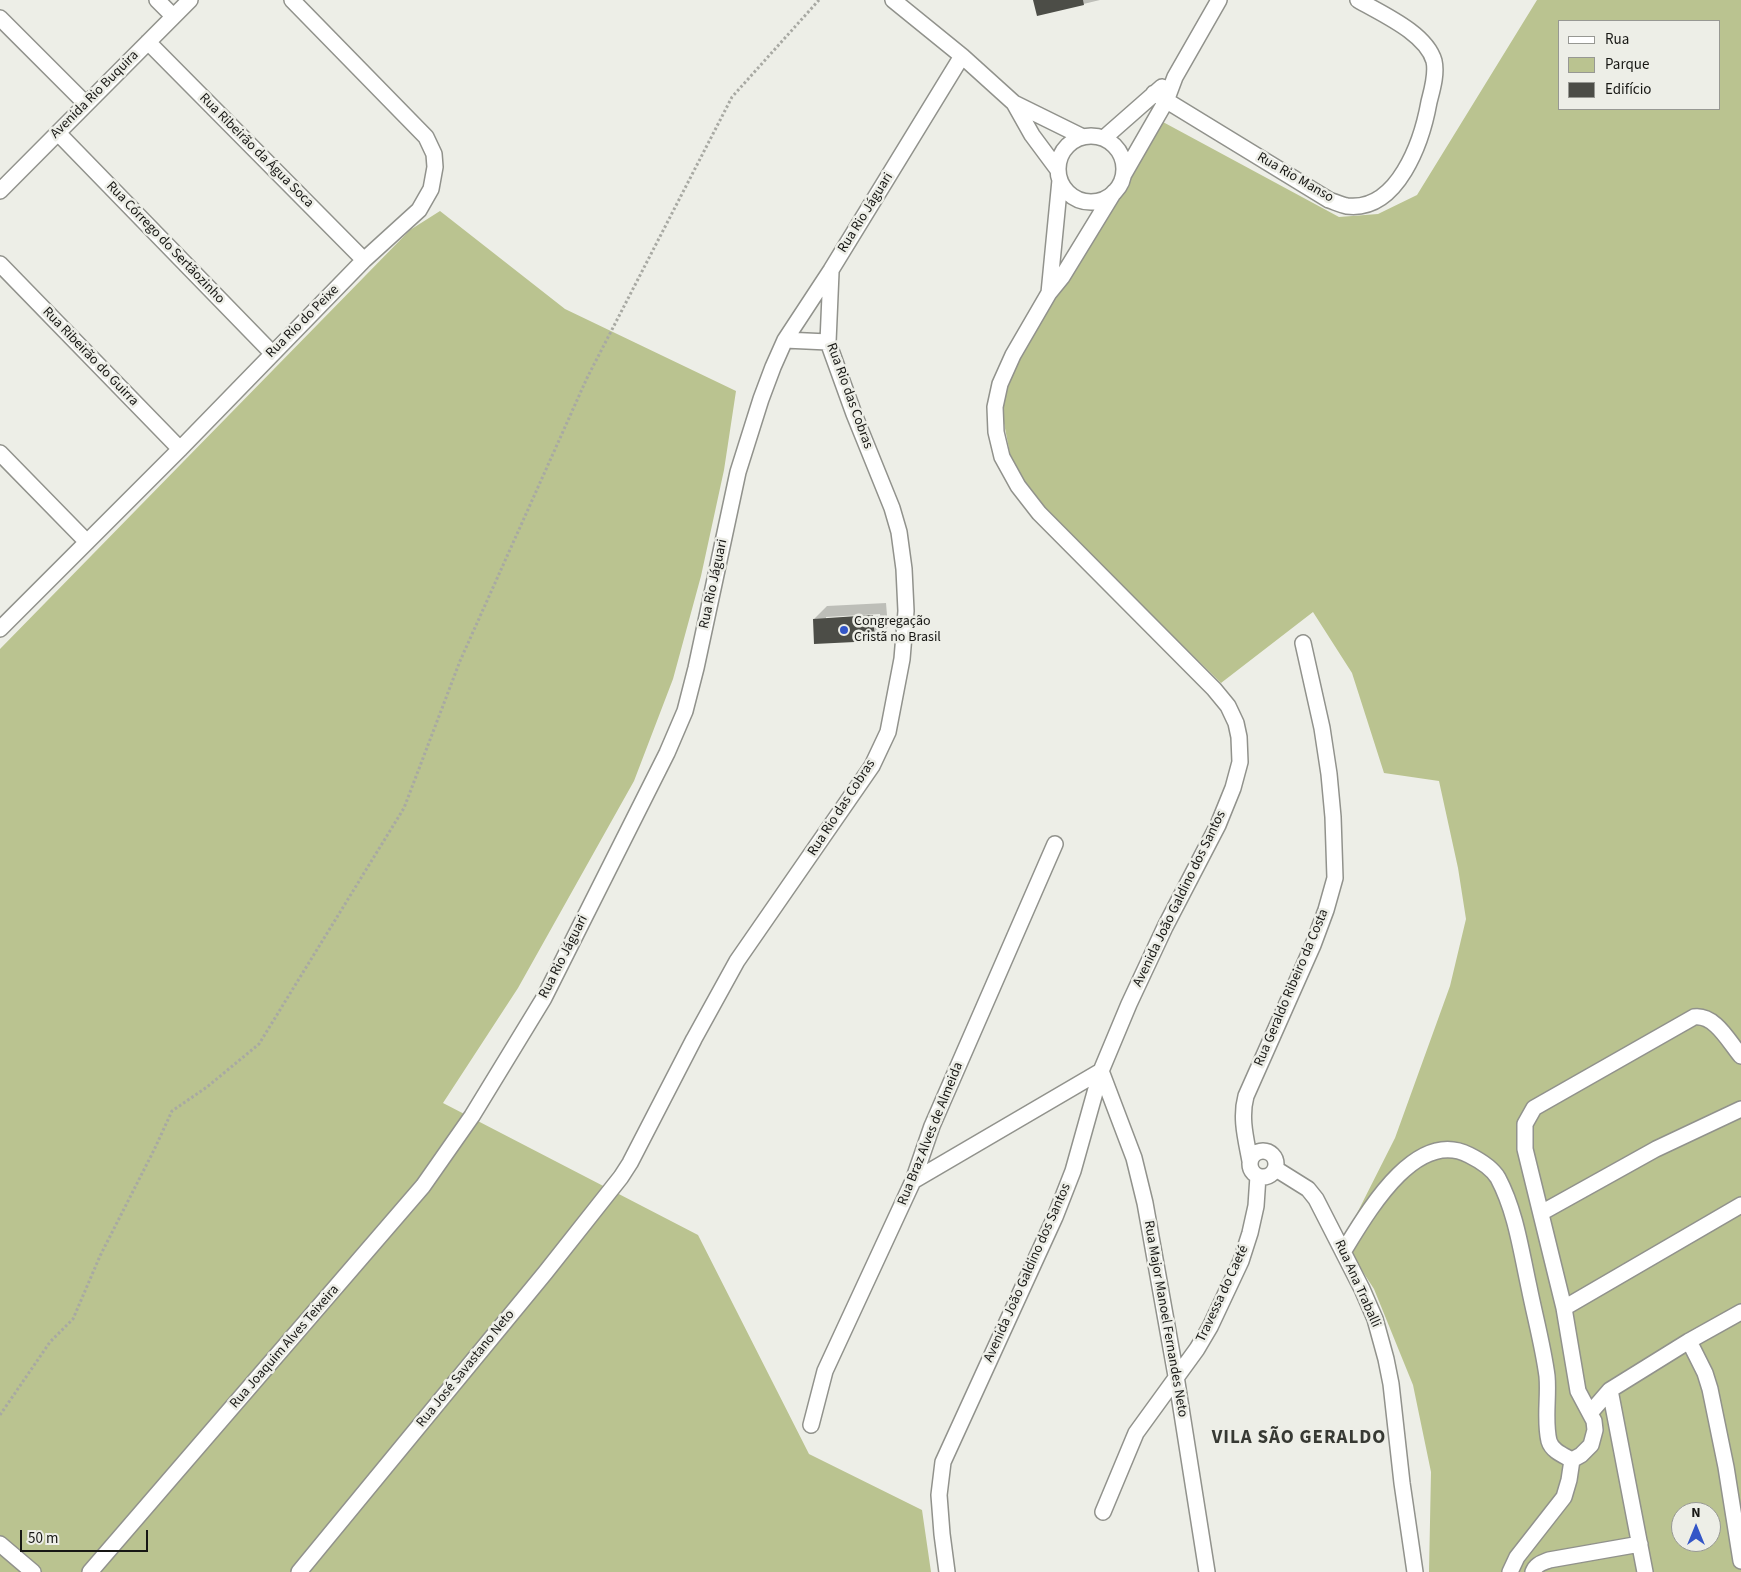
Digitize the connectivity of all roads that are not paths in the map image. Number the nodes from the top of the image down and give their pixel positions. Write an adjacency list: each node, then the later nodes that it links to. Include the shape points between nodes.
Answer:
1 (157, 0): 7 (street)
2 (190, 0): 7 (street, Avenida Rio Buquira)
3 (292, 0): 21 (street, Rua Rio do Peixe, via 426,137 434,154 431,189 419,210)
4 (894, 0): 10 (street)
5 (1219, 0): 11 (street)
6 (1358, 0): 11 (street, Rua Rio Manso, via 1409,30 1426,46 1434,61 1426,122 1406,170 1395,186 1365,205 1347,206 1329,200)
7 (173, 16): 9 (street, Avenida Rio Buquira)
8 (0, 18): 13 (street)
9 (148, 42): 13 (street, Avenida Rio Buquira); 21 (street, Rua Ribeirão da Água Soca)
10 (962, 56): 12 (street); 23 (street, Rua Rio Jáguari)
11 (1160, 97): 16 (street); 17 (street)
12 (1014, 103): 15 (street); 18 (street)
13 (86, 104): 14 (street, Avenida Rio Buquira)
14 (58, 133): 19 (street, Avenida Rio Buquira); 27 (street, Rua Córrego do Sertãozinho)
15 (1083, 137): 16 (street); 18 (street, via 1065,149 1060,159)
16 (1104, 138): 17 (street, via 1120,153)
17 (1124, 174): 20 (street)
18 (1059, 175): 20 (street, via 1066,190 1084,201 1100,200); 24 (street)
19 (0, 191)
20 (1114, 192): 24 (street, Avenida João Galdino dos Santos)
21 (364, 260): 27 (street, Rua Rio do Peixe)
22 (0, 264): 28 (street, Rua Ribeirão do Guirra)
23 (831, 270): 25 (street, Rua Rio Jáguari); 26 (street, Rua Rio das Cobras)
24 (1049, 293): 35 (street, Avenida João Galdino dos Santos, via 1012,355 1000,384 996,432 1002,457 1018,486 1039,513 1228,706 1239,737 1240,762 1218,825 1165,927)
25 (785, 340): 26 (street); 37 (street, Rua Rio Jáguari, via 761,399 738,472 685,711 544,998)
26 (828, 342): 41 (street, Rua Rio das Cobras, via 899,532 906,611 902,659 888,732 872,766 737,961)
27 (272, 353): 28 (street, Rua Rio do Peixe)
28 (180, 449): 30 (street, Rua Rio do Peixe)
29 (0, 454): 30 (street)
30 (88, 542): 31 (street, Rua Rio do Peixe)
31 (0, 629)
32 (1303, 643): 38 (street, Rua Geraldo Ribeiro da Costa, via 1329,774 1335,878 1313,945 1246,1096 1242,1109)
33 (1055, 844): 44 (street, Rua Braz Alves de Almeida, via 932,1126)
34 (1741, 1056): 46 (street, via 1715,1024 1702,1017 1694,1017 1534,1108 1524,1124 1524,1139)
35 (1101, 1071): 44 (street); 51 (street, Rua Major Manoel Fernandes Neto, via 1134,1158 1145,1202); 63 (street, Avenida João Galdino dos Santos, via 1073,1171 1055,1217 943,1462 939,1494)
36 (1741, 1109): 46 (street, via 1656,1149)
37 (472, 1116): 61 (street, Rua Joaquim Alves Teixeira, via 423,1186)
38 (1244, 1125): 39 (street); 40 (street, Rua Geraldo Ribeiro da Costa)
39 (1265, 1151): 40 (street, via 1254,1154); 42 (street, via 1273,1154)
40 (1250, 1161): 43 (street, via 1251,1170)
41 (630, 1163): 62 (street, Rua José Savastano Neto, via 552,1265)
42 (1276, 1169): 43 (street, via 1270,1176); 47 (street, Rua Ana Traballi, via 1308,1189)
43 (1258, 1176): 51 (street, Travessa do Caeté, via 1256,1206 1241,1261 1210,1327)
44 (913, 1181): 54 (street, Rua Braz Alves de Almeida, via 825,1371)
45 (1741, 1205): 48 (street)
46 (1541, 1213): 48 (street)
47 (1344, 1252): 55 (street, via 1385,1190 1422,1155 1448,1149 1480,1161 1496,1176 1513,1214 1547,1377 1550,1443); 65 (street, Rua Ana Traballi, via 1375,1319 1386,1359)
48 (1564, 1308): 53 (street, via 1578,1391)
49 (1741, 1312): 50 (street)
50 (1688, 1341): 52 (street); 59 (street, via 1710,1389)
51 (1176, 1376): 56 (street, Travessa do Caeté, via 1136,1433); 64 (street, Rua Major Manoel Fernandes Neto)
52 (1610, 1390): 53 (street); 58 (street)
53 (1590, 1413): 55 (street, via 1594,1421 1591,1445)
54 (811, 1425)
55 (1572, 1460): 66 (street, via 1564,1497 1517,1557)
56 (1103, 1512)
57 (0, 1544): 60 (street)
58 (1640, 1544): 67 (street, via 1549,1560); 68 (street)
59 (1741, 1561)
60 (33, 1572)
61 (90, 1572)
62 (299, 1572)
63 (947, 1572)
64 (1207, 1572)
65 (1416, 1572)
66 (1510, 1572)
67 (1533, 1572)
68 (1645, 1572)

